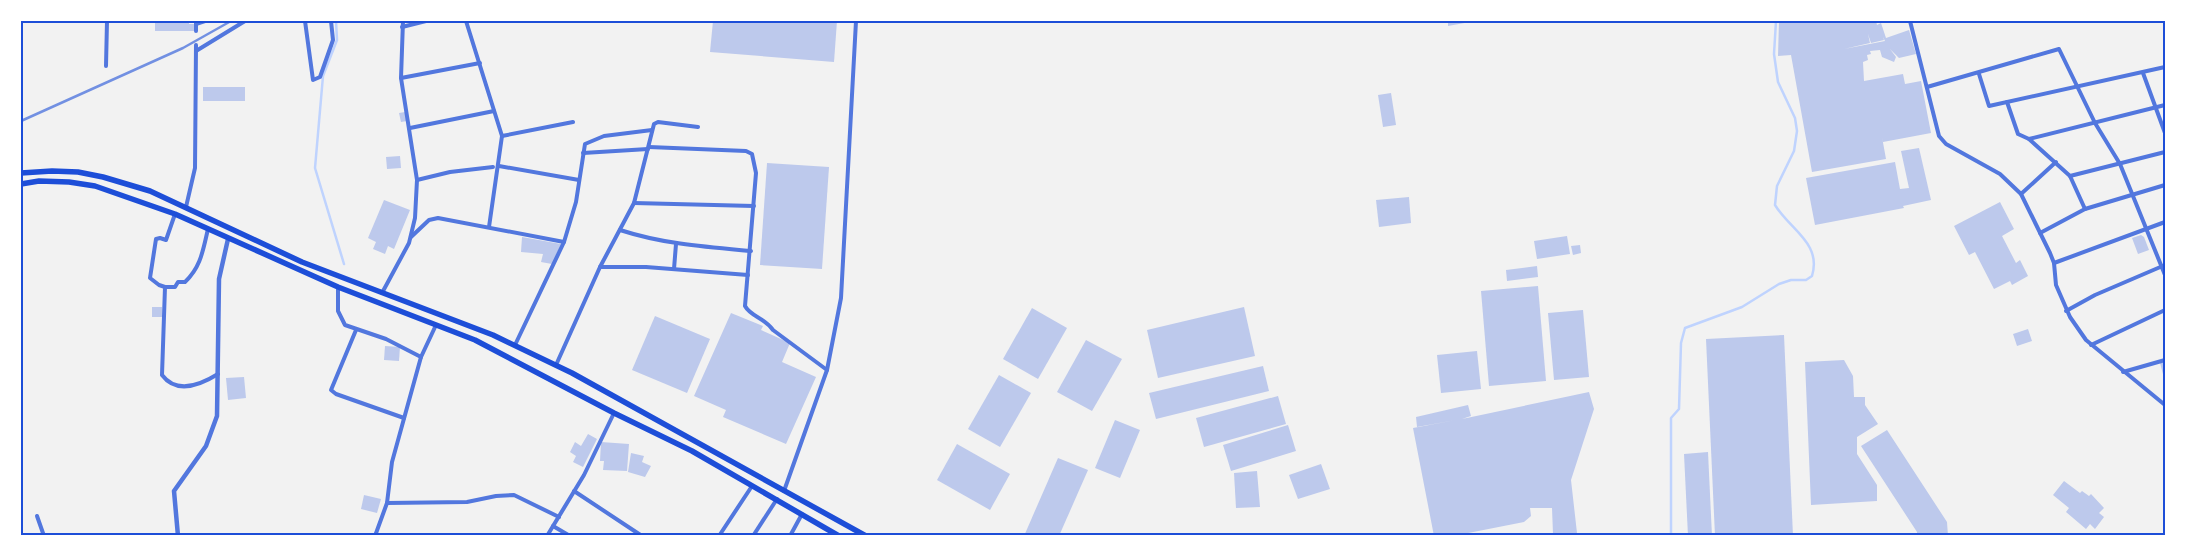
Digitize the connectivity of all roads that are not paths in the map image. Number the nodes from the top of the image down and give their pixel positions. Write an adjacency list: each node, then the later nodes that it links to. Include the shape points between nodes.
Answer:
1 (107, 21): 17 (street)
2 (204, 21): 11 (street)
3 (245, 21): 15 (street)
4 (305, 21): 5 (street, via 313,80 320,77 333,40)
5 (331, 21)
6 (403, 21): 12 (street)
7 (426, 21): 12 (street)
8 (466, 21): 16 (street)
9 (856, 21): 87 (street, via 844,263 841,298)
10 (1910, 21): 23 (street)
11 (196, 23): 13 (street)
12 (402, 27): 21 (street)
13 (196, 31)
14 (196, 45): 15 (street)
15 (196, 50): 53 (street, via 195,168)
16 (480, 62): 21 (street); 27 (street)
17 (106, 66)
18 (2165, 67): 19 (street)
19 (2142, 73): 22 (street); 26 (street)
20 (1978, 74): 22 (street, via 2058,49); 23 (street); 24 (street, via 1989,106)
21 (402, 78): 31 (street)
22 (2077, 86): 24 (street); 29 (street)
23 (1927, 88): 49 (street, via 1939,136 1946,144 2000,174)
24 (2007, 102): 35 (street, via 2018,134)
25 (2165, 105): 26 (street)
26 (2155, 108): 29 (street); 33 (street)
27 (494, 111): 31 (street); 34 (street)
28 (573, 122): 34 (street)
29 (2095, 123): 35 (street); 40 (street)
30 (698, 127): 32 (street, via 657,122)
31 (410, 128): 45 (street)
32 (652, 130): 36 (street); 38 (street, via 590,140 585,144)
33 (2165, 133)
34 (502, 136): 41 (street)
35 (2030, 139): 39 (street)
36 (649, 148): 38 (street); 51 (street); 52 (street, via 750,152 756,173)
37 (2165, 152): 40 (street)
38 (583, 154): 46 (street)
39 (2056, 162): 44 (street); 49 (street)
40 (2120, 164): 44 (street); 50 (street)
41 (500, 166): 46 (street); 57 (street)
42 (493, 167): 45 (street)
43 (21, 173): 53 (highway, via 52,170 103,177 150,191)
44 (2070, 176): 54 (street)
45 (417, 180): 62 (street, via 416,218)
46 (580, 180): 64 (street)
47 (21, 184): 55 (highway, via 39,181 95,186)
48 (2165, 186): 50 (street)
49 (2021, 194): 61 (street)
50 (2133, 194): 54 (street); 59 (street)
51 (634, 204): 52 (street); 60 (street)
52 (754, 206): 66 (street)
53 (186, 207): 67 (highway)
54 (2085, 209): 61 (street)
55 (175, 214): 58 (highway); 75 (street, via 166,240 156,239 150,278)
56 (2165, 222): 59 (street)
57 (489, 227): 62 (street, via 438,218 429,220); 64 (street)
58 (208, 229): 63 (highway); 75 (street, via 201,262 190,277 175,287)
59 (2146, 229): 68 (street); 69 (street)
60 (620, 230): 65 (street); 70 (street)
61 (2040, 233): 68 (street)
62 (411, 237): 77 (street)
63 (228, 239): 72 (highway); 89 (street, via 219,279)
64 (564, 242): 82 (street)
65 (676, 244): 66 (street); 71 (street)
66 (751, 251): 73 (street)
67 (302, 262): 72 (highway); 77 (highway)
68 (2054, 263): 79 (street, via 2056,285)
69 (2162, 265): 74 (street); 79 (street)
70 (600, 267): 71 (street); 86 (street)
71 (674, 269): 73 (street)
72 (299, 270): 76 (highway)
73 (748, 275): 87 (street, via 745,303 748,311 768,322)
74 (2165, 276)
75 (165, 287): 89 (street, via 162,375 166,380 192,387)
76 (338, 287): 80 (highway); 81 (street, via 341,320)
77 (382, 293): 82 (highway)
78 (2165, 310): 83 (street)
79 (2066, 311): 83 (street)
80 (436, 325): 84 (street); 91 (highway, via 475,340)
81 (356, 330): 84 (street, via 386,339); 92 (street, via 332,391)
82 (515, 345): 86 (highway)
83 (2091, 345): 88 (street)
84 (421, 357): 92 (street)
85 (2165, 360): 88 (street)
86 (556, 366): 95 (highway)
87 (827, 370): 95 (street)
88 (2123, 372): 90 (street)
89 (218, 374): 103 (street, via 217,416 212,432 173,494)
90 (2165, 405)
91 (614, 413): 93 (highway, via 692,451); 94 (street)
92 (404, 418): 97 (street, via 392,462)
93 (752, 486): 96 (highway); 108 (street)
94 (574, 491): 100 (street); 107 (street)
95 (784, 492): 96 (highway); 112 (highway)
96 (777, 499): 98 (highway); 109 (street)
97 (387, 503): 100 (street, via 467,502 514,495); 104 (street)
98 (802, 514): 110 (street); 111 (highway)
99 (37, 516): 102 (street)
100 (559, 517): 101 (street)
101 (553, 526): 105 (street); 106 (street)
102 (44, 536)
103 (178, 536)
104 (375, 536)
105 (547, 536)
106 (570, 536)
107 (642, 536)
108 (719, 536)
109 (753, 536)
110 (790, 536)
111 (838, 536)
112 (866, 536)

